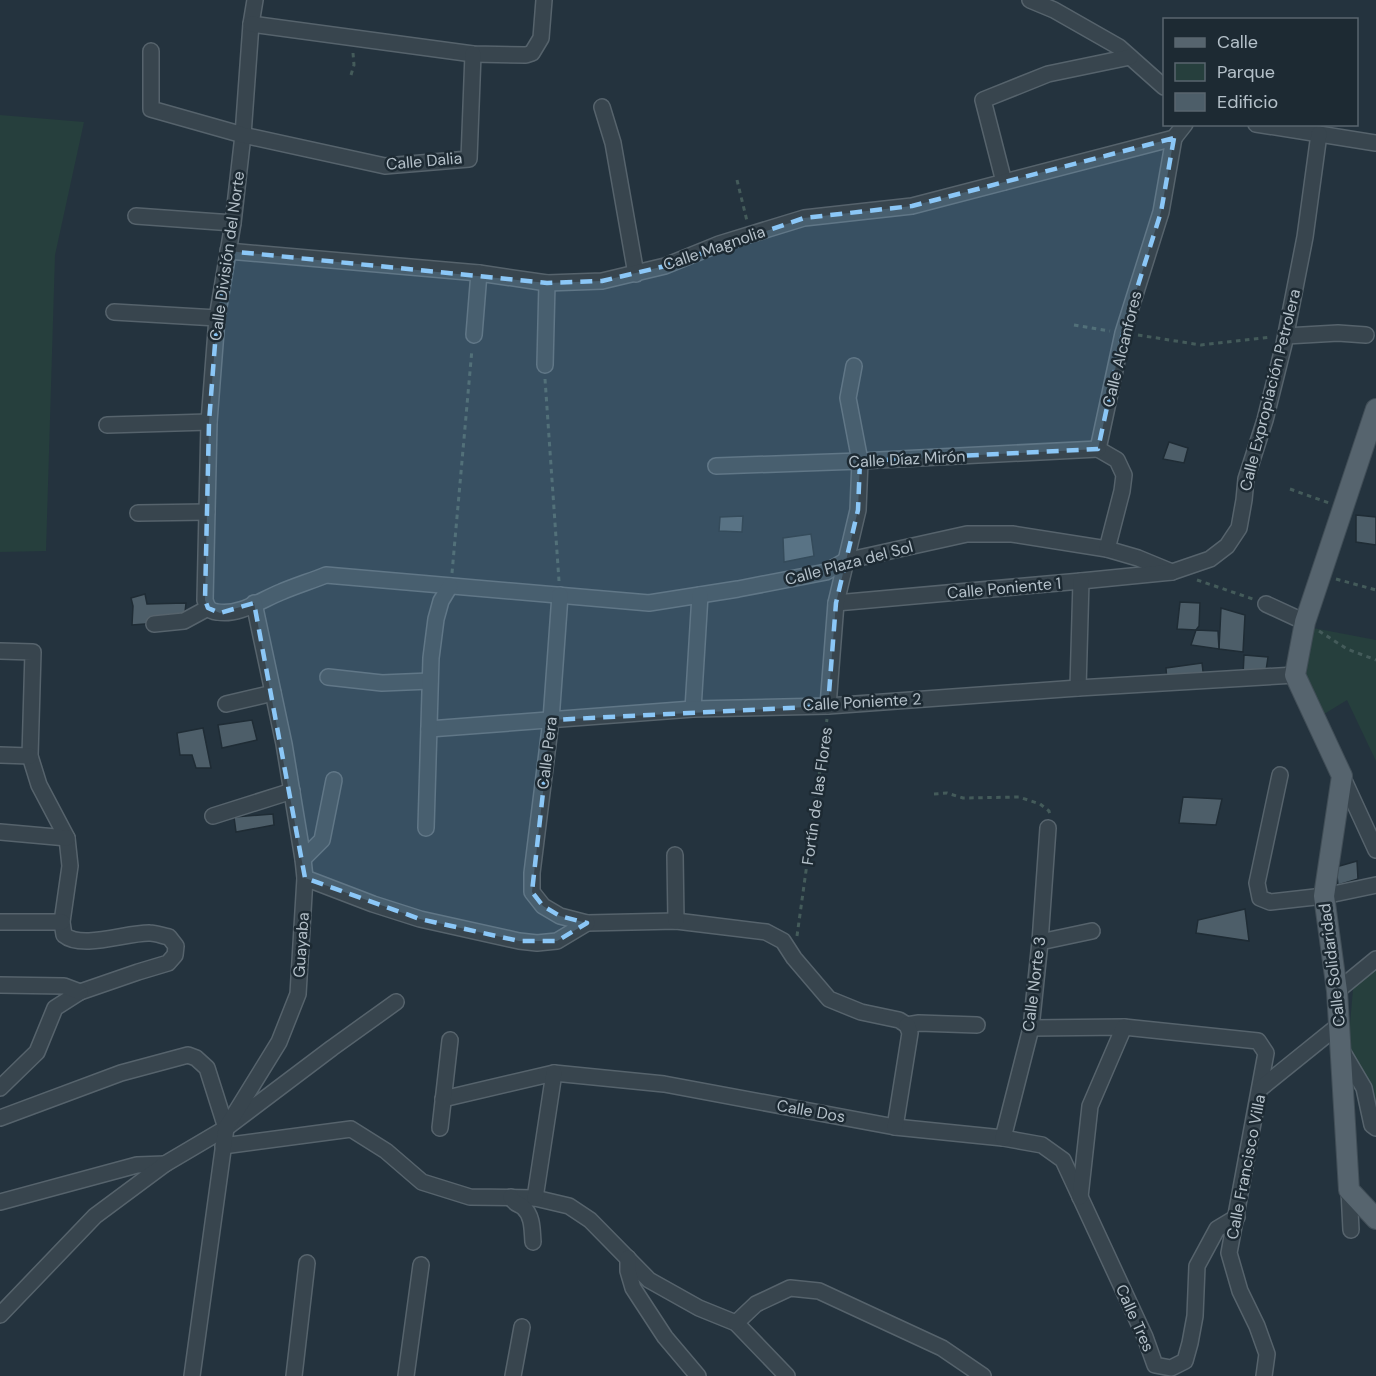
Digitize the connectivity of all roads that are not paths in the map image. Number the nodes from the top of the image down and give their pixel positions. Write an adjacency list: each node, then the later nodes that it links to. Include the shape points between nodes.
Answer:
1 (255, 0): 4 (street, Calle División del Norte)
2 (544, 0): 6 (street, via 541,38 532,53)
3 (1030, 0): 7 (street, via 1073,20)
4 (251, 24): 6 (street); 13 (street, Calle División del Norte)
5 (152, 51): 13 (street, via 151,109)
6 (473, 54): 13 (street, Calle Dalia, via 469,159 385,166)
7 (1130, 57): 8 (street); 16 (street, via 1048,74 983,100)
8 (1163, 86)
9 (602, 107): 21 (street, via 613,143)
10 (1183, 126): 14 (street)
11 (1269, 126): 12 (street)
12 (1319, 134): 15 (street); 27 (street, Calle Expropiación Petrolera)
13 (243, 135): 18 (street, Calle División del Norte)
14 (1174, 138): 16 (street, Calle Magnolia); 33 (street, Calle Alcanfores, via 1161,212 1123,333)
15 (1376, 143)
16 (1004, 182): 21 (street, Calle Magnolia, via 912,206 804,218)
17 (136, 216): 18 (street)
18 (233, 224): 19 (street, Calle División del Norte)
19 (228, 251): 20 (street, Calle Magnolia); 24 (street, Calle División del Norte)
20 (479, 273): 22 (street, Calle Magnolia); 25 (street)
21 (636, 274): 22 (street, Calle Magnolia, via 602,281)
22 (547, 283): 28 (street)
23 (114, 312): 24 (street)
24 (217, 318): 31 (street, Calle División del Norte)
25 (474, 335)
26 (1366, 335): 27 (street)
27 (1286, 336): 40 (street, Calle Expropiación Petrolera, via 1246,478 1239,528 1227,546 1210,558)
28 (544, 365)
29 (854, 366): 34 (street, Fortín de las Flores, via 848,398)
30 (1376, 409): 49 (main road)
31 (209, 422): 32 (street); 36 (street, Calle División del Norte)
32 (107, 425)
33 (1098, 449): 34 (street, Calle Díaz Mirón); 38 (street, via 1117,460 1124,475)
34 (860, 461): 35 (street, Calle Díaz Mirón); 39 (street, Fortín de las Flores, via 858,510)
35 (716, 466)
36 (207, 512): 37 (street); 48 (street, Calle División del Norte)
37 (138, 513)
38 (1107, 549): 39 (street, Calle Plaza del Sol, via 1012,534 967,534); 40 (street, Calle Plaza del Sol)
39 (845, 561): 44 (street, Calle Plaza del Sol, via 826,572); 46 (street, Fortín de las Flores)
40 (1172, 572): 41 (street, Calle Poniente 1)
41 (1081, 581): 46 (street, Calle Poniente 1); 55 (street)
42 (450, 586): 43 (street, Calle Plaza del Sol); 45 (street, Calle Plaza del Sol, via 326,575); 54 (street, via 436,620)
43 (560, 595): 44 (street, Calle Plaza del Sol, via 649,603); 60 (street, Calle Pera)
44 (700, 595): 59 (street)
45 (254, 603): 48 (street, Calle Plaza del Sol, via 236,612 220,613); 56 (street, Guayaba)
46 (836, 603): 58 (street, Fortín de las Flores)
47 (1266, 604): 49 (street)
48 (208, 608): 50 (street, via 184,621)
49 (1305, 622): 52 (main road)
50 (154, 624)
51 (0, 651): 63 (street, via 33,652)
52 (1295, 675): 55 (street, Calle Poniente 2); 65 (main road)
53 (328, 677): 54 (street, via 382,683)
54 (430, 681): 61 (street)
55 (1078, 688): 58 (street, Calle Poniente 2)
56 (273, 693): 57 (street); 67 (street, Guayaba)
57 (226, 704)
58 (828, 706): 59 (street, Calle Poniente 2)
59 (693, 709): 60 (street, Calle Poniente 2)
60 (552, 720): 61 (street, Calle Poniente 2); 82 (street, Calle Pera, via 532,892 543,906 560,916)
61 (429, 729): 69 (street)
62 (0, 755): 63 (street)
63 (30, 756): 72 (street, via 39,785)
64 (1280, 775): 78 (street, via 1257,883 1260,898 1270,902)
65 (1342, 776): 73 (street); 78 (main road, Calle Solidaridad)
66 (334, 780): 75 (street, via 322,840)
67 (292, 791): 68 (street); 75 (street, Guayaba)
68 (213, 816)
69 (426, 828)
70 (1048, 828): 84 (street, Calle Norte 3)
71 (0, 832): 72 (street)
72 (67, 838): 81 (street, via 70,866)
73 (1376, 850)
74 (675, 855): 79 (street)
75 (303, 859): 76 (street, Guayaba)
76 (305, 878): 82 (street, via 420,919 519,941 558,940); 103 (street, Guayaba, via 298,994 279,1042)
77 (1376, 885): 78 (street)
78 (1324, 896): 87 (main road, Calle Solidaridad)
79 (676, 921): 82 (street); 90 (street, via 766,932 783,941 829,999)
80 (0, 922): 81 (street)
81 (62, 922): 88 (street, via 69,940 98,941 150,933 169,937 176,946 168,963)
82 (587, 923)
83 (1092, 931): 84 (street)
84 (1040, 942): 94 (street, Calle Norte 3)
85 (1376, 959): 87 (street)
86 (0, 985): 88 (street, via 64,986)
87 (1337, 991): 91 (main road, Calle Solidaridad)
88 (80, 992): 98 (street, via 56,1008 36,1052)
89 (396, 1002): 103 (street)
90 (908, 1025): 92 (street); 102 (street)
91 (1340, 1025): 96 (main road, Calle Solidaridad); 99 (street, Calle Francisco Villa)
92 (977, 1026)
93 (1124, 1027): 94 (street); 99 (street, via 1258,1041 1266,1053); 112 (street, via 1090,1106)
94 (1031, 1028): 106 (street, Calle Norte 3)
95 (450, 1040): 100 (street)
96 (1341, 1049): 105 (street, via 1364,1088 1371,1125); 110 (main road, Calle Solidaridad)
97 (554, 1073): 100 (street); 102 (street, Calle Dos, via 664,1084); 113 (street)
98 (0, 1088)
99 (1261, 1088): 115 (street, Calle Francisco Villa)
100 (443, 1099): 104 (street)
101 (0, 1118): 103 (street, via 122,1073 188,1055 207,1068)
102 (895, 1127): 106 (street, Calle Dos)
103 (226, 1128): 107 (street); 109 (street)
104 (440, 1128)
105 (1376, 1128)
106 (1003, 1138): 108 (street, Calle Dos, via 1042,1144)
107 (224, 1146): 111 (street, via 351,1129 386,1151 422,1182 470,1197); 125 (street)
108 (1063, 1160): 112 (street, Calle Tres)
109 (165, 1164): 114 (street, via 137,1165); 122 (street, via 95,1216)
110 (1349, 1190): 116 (main road); 117 (street)
111 (511, 1197): 113 (street); 118 (street, via 529,1215)
112 (1080, 1197): 115 (street, Calle Tres, via 1155,1365 1172,1368 1185,1360 1190,1344 1197,1266 1217,1229)
113 (535, 1198): 119 (street, via 569,1206 591,1220)
114 (0, 1202)
115 (1237, 1217): 132 (street, Calle Francisco Villa, via 1229,1253 1240,1291 1267,1354)
116 (1376, 1219)
117 (1351, 1230)
118 (533, 1242)
119 (628, 1258): 123 (street, via 650,1280 699,1308); 129 (street, via 633,1288 665,1337)
120 (307, 1263): 126 (street)
121 (421, 1265): 127 (street)
122 (0, 1315)
123 (736, 1323): 130 (street); 131 (street, via 756,1304 790,1288 819,1291 942,1348)
124 (522, 1327): 128 (street)
125 (192, 1376)
126 (294, 1376)
127 (406, 1376)
128 (513, 1376)
129 (698, 1376)
130 (787, 1376)
131 (983, 1376)
132 (1264, 1376)

